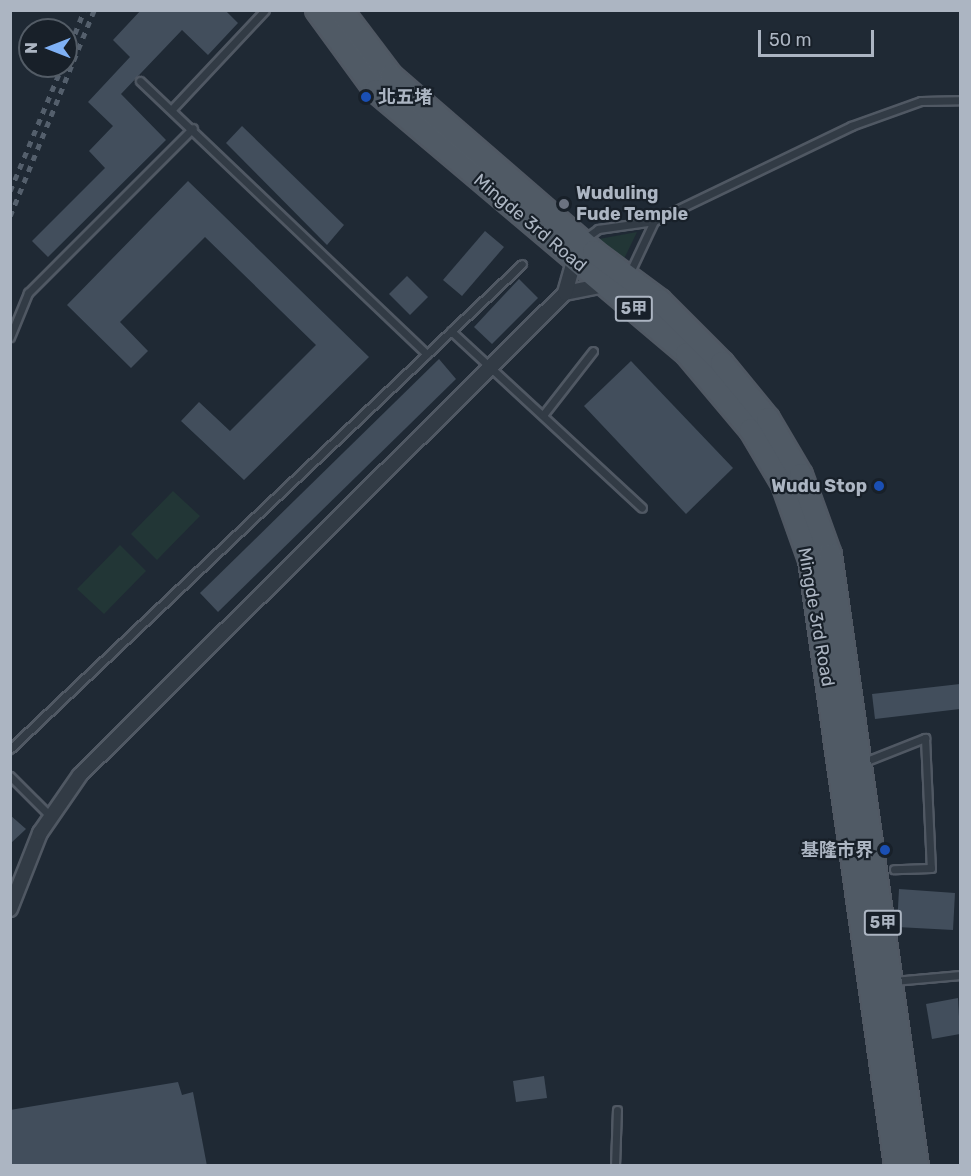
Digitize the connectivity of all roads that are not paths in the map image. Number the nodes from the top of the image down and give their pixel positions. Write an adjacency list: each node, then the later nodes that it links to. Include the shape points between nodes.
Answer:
1 (264, 10): 6 (lane)
2 (317, 10): 9 (main road, Mingde 3rd Road / 5甲, via 376,91)
3 (341, 10): 9 (main road, Mingde 3rd Road / 5甲, via 391,76)
4 (140, 81): 6 (lane)
5 (960, 100): 8 (lane, via 921,101 851,126)
6 (173, 108): 7 (lane)
7 (194, 128): 15 (lane, via 28,293); 17 (lane)
8 (654, 221): 9 (lane, via 598,229); 11 (lane)
9 (577, 251): 11 (main road, Mingde 3rd Road / 5甲); 12 (main road, Mingde 3rd Road / 5甲); 13 (street)
10 (522, 264): 14 (lane)
11 (628, 276): 12 (street); 22 (main road, Mingde 3rd Road / 5甲, via 660,301 722,363 768,418 801,475 830,555)
12 (606, 286): 13 (street); 22 (main road, Mingde 3rd Road / 5甲, via 700,369 751,430 783,484 810,560)
13 (565, 293): 18 (street)
14 (451, 331): 17 (lane); 18 (lane)
15 (10, 337)
16 (593, 351): 19 (lane)
17 (427, 354): 21 (lane)
18 (490, 368): 19 (lane); 24 (street, via 80,775)
19 (543, 415): 20 (lane)
20 (642, 508)
21 (10, 749)
22 (851, 764): 25 (lane, via 925,738 931,868); 28 (main road, Mingde 3rd Road / 5甲); 31 (main road, Mingde 3rd Road / 5甲)
23 (10, 776): 24 (lane)
24 (50, 816): 26 (street)
25 (894, 869)
26 (10, 909)
27 (960, 975): 28 (lane)
28 (891, 982): 32 (main road, Mingde 3rd Road / 5甲)
29 (617, 1110): 30 (lane)
30 (615, 1166)
31 (896, 1166)
32 (917, 1166)

